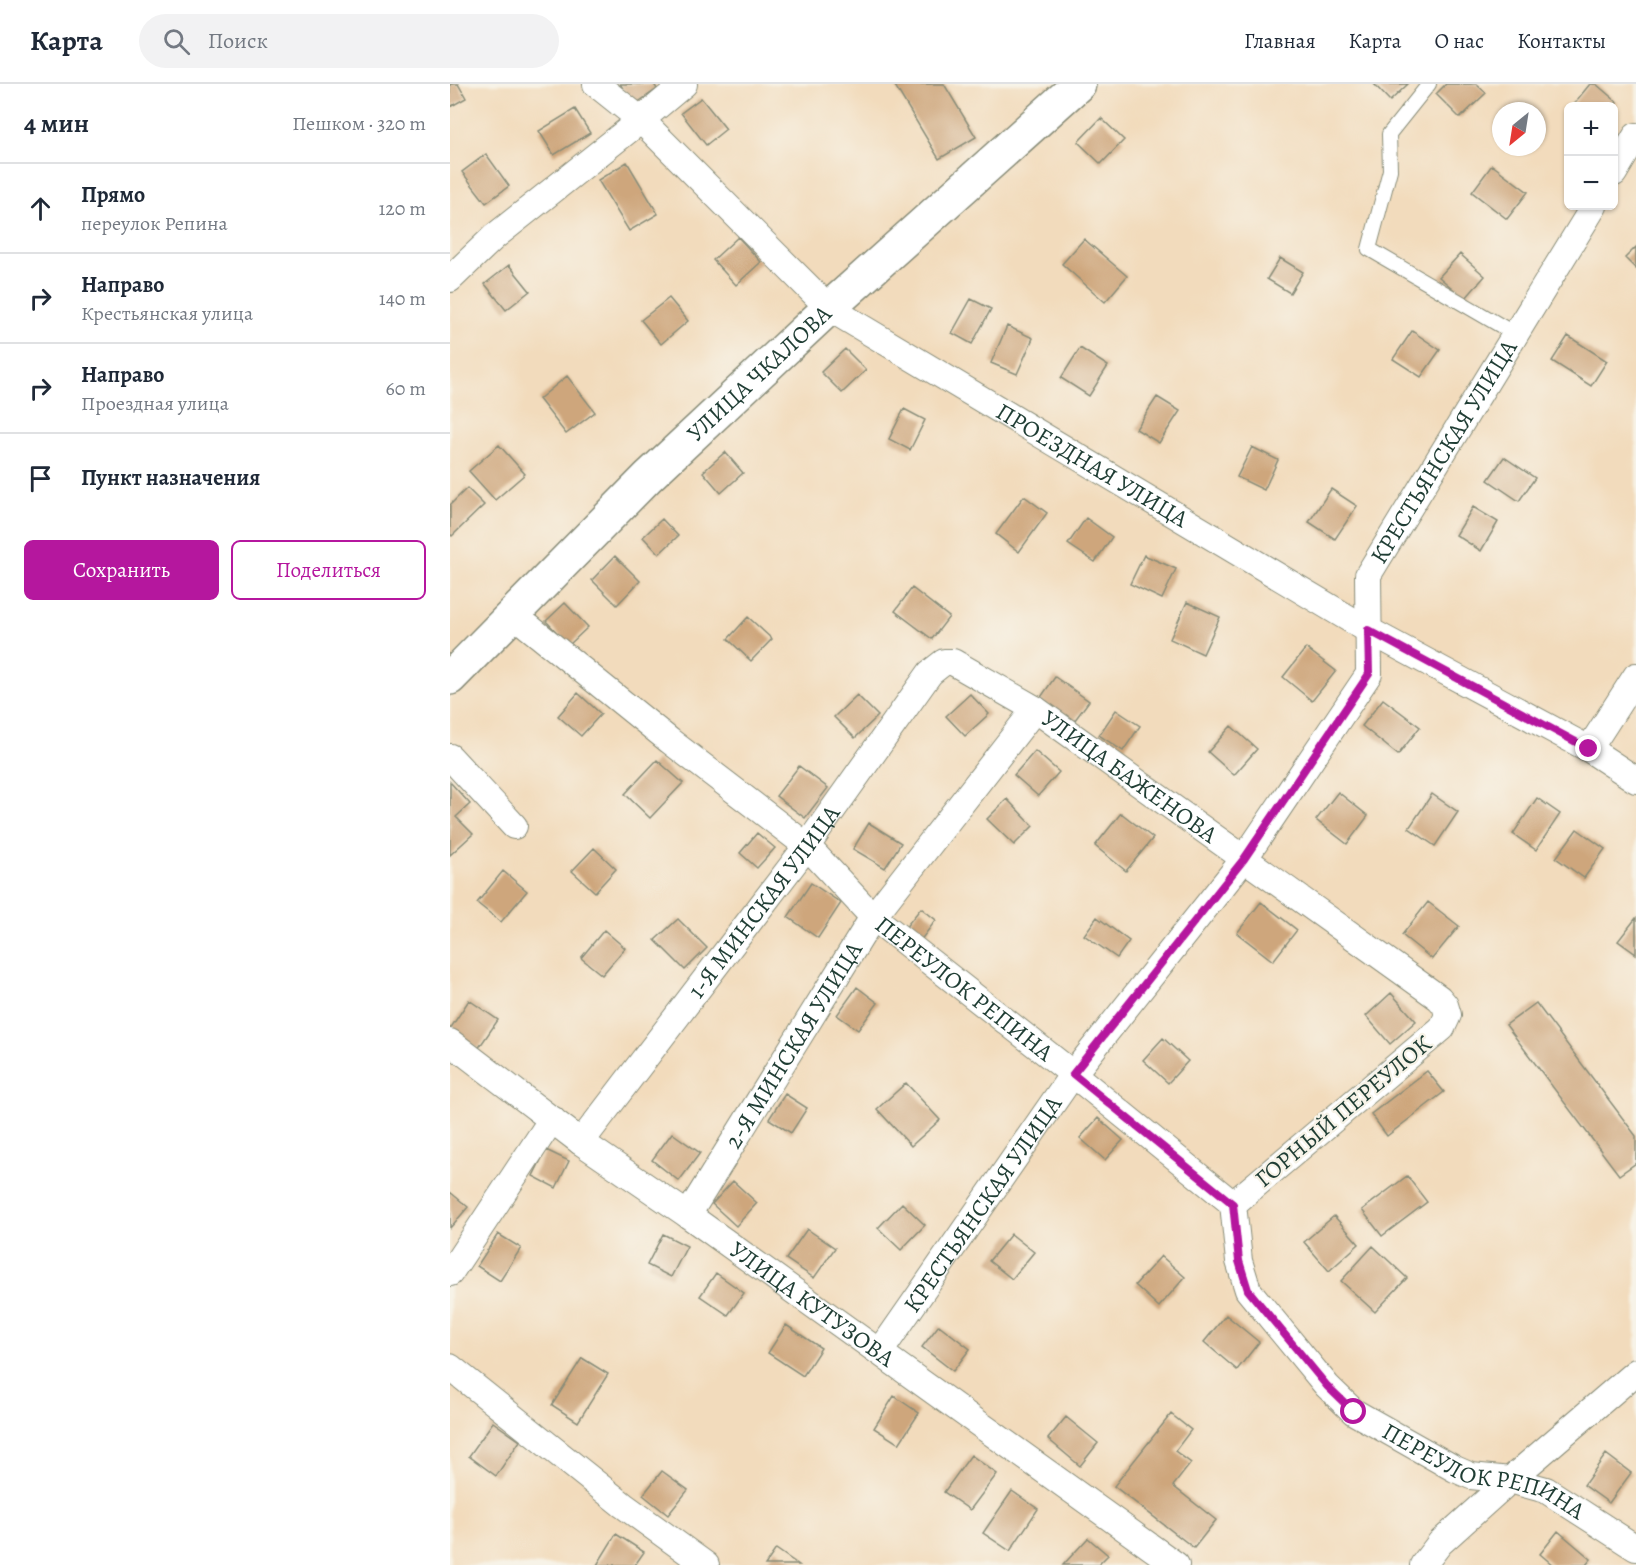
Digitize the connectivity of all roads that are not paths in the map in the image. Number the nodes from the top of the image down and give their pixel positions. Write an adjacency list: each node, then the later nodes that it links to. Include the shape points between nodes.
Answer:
1 (596, 84): 5 (street, ПРОЕЗДНАЯ УЛИЦА)
2 (684, 84): 5 (street)
3 (1079, 84): 10 (main road, УЛИЦА ЧКАЛОВА)
4 (1429, 84): 11 (lane, via 1389,134 1390,170 1369,249)
5 (641, 120): 9 (street, via 494,237); 10 (street, ПРОЕЗДНАЯ УЛИЦА)
6 (1636, 136): 7 (street)
7 (1618, 166)
8 (1592, 210): 11 (street, КРЕСТЬЯНСКАЯ УЛИЦА)
9 (450, 279)
10 (829, 308): 12 (main road, УЛИЦА ЧКАЛОВА, via 648,477); 13 (street, ПРОЕЗДНАЯ УЛИЦА)
11 (1515, 334): 13 (street, КРЕСТЬЯНСКАЯ УЛИЦА, via 1368,575)
12 (514, 615): 16 (main road, УЛИЦА ЧКАЛОВА); 22 (street, ПЕРЕУЛОК РЕПИНА)
13 (1368, 630): 18 (street, ПРОЕЗДНАЯ УЛИЦА); 23 (street, КРЕСТЬЯНСКАЯ УЛИЦА, via 1369,674)
14 (944, 662): 17 (street, УЛИЦА БАЖЕНОВА, via 961,665); 22 (street, 1-Я МИНСКАЯ УЛИЦА, via 930,673)
15 (1636, 676): 18 (street)
16 (450, 678)
17 (1035, 709): 23 (street, УЛИЦА БАЖЕНОВА); 24 (street, 2-Я МИНСКАЯ УЛИЦА)
18 (1589, 749): 20 (street, ПРОЕЗДНАЯ УЛИЦА)
19 (450, 757): 21 (street)
20 (1636, 780)
21 (514, 826)
22 (807, 846): 24 (street, ПЕРЕУЛОК РЕПИНА); 29 (street, 1-Я МИНСКАЯ УЛИЦА)
23 (1244, 859): 25 (street, УЛИЦА БАЖЕНОВА, via 1439,998); 27 (street, КРЕСТЬЯНСКАЯ УЛИЦА)
24 (873, 916): 27 (street, ПЕРЕУЛОК РЕПИНА); 31 (street, 2-Я МИНСКАЯ УЛИЦА)
25 (1448, 1015): 30 (street, ГОРНЫЙ ПЕРЕУЛОК, via 1442,1028)
26 (450, 1042): 28 (street, УЛИЦА КУТУЗОВА)
27 (1073, 1074): 30 (street, ПЕРЕУЛОК РЕПИНА); 33 (street, КРЕСТЬЯНСКАЯ УЛИЦА)
28 (552, 1119): 29 (street, УЛИЦА КУТУЗОВА); 32 (street)
29 (580, 1142): 31 (street, УЛИЦА КУТУЗОВА)
30 (1233, 1204): 36 (street, ПЕРЕУЛОК РЕПИНА, via 1239,1261 1248,1290 1327,1386 1354,1412 1455,1469 1472,1476)
31 (688, 1215): 33 (street, УЛИЦА КУТУЗОВА)
32 (450, 1273)
33 (880, 1352): 39 (street, УЛИЦА КУТУЗОВА)
34 (450, 1367): 38 (street, via 623,1505)
35 (1636, 1372): 36 (street)
36 (1510, 1479): 37 (street, ПЕРЕУЛОК РЕПИНА, via 1546,1490); 40 (street, via 1440,1543)
37 (1636, 1548)
38 (706, 1565)
39 (1176, 1565)
40 (1423, 1565)

